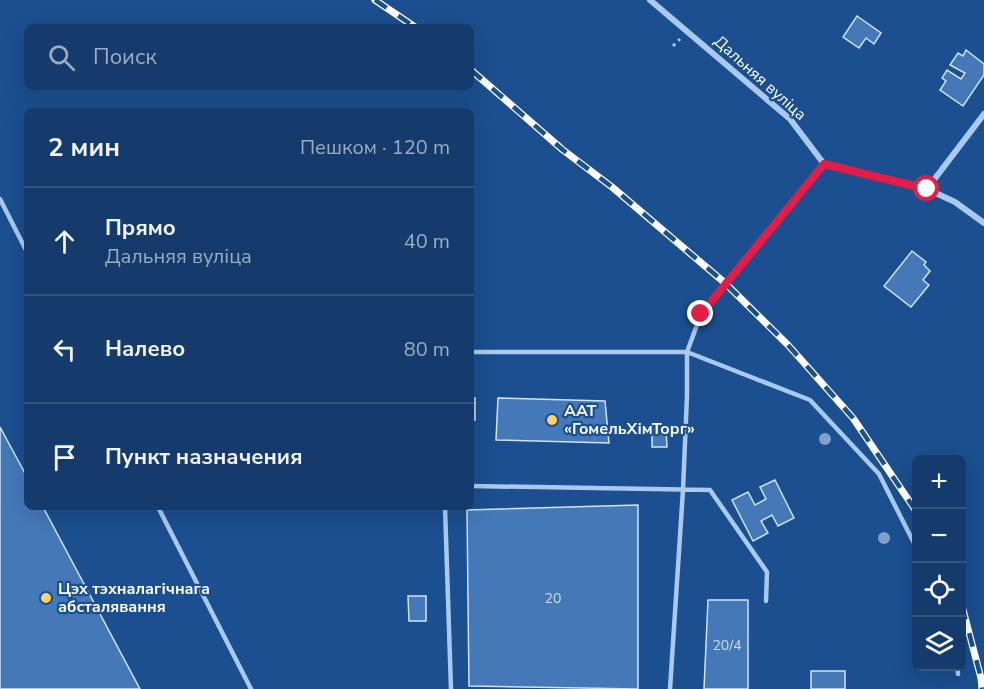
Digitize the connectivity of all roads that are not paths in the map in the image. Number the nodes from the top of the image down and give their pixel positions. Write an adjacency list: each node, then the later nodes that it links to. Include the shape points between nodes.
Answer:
1 (650, 0): 3 (street, Дальняя вуліца, via 790,119)
2 (984, 114): 4 (street)
3 (824, 164): 4 (street); 8 (lane, via 701,314)
4 (927, 189): 6 (street, via 955,202)
5 (0, 199): 7 (lane)
6 (984, 223)
7 (24, 246)
8 (687, 351): 9 (lane); 11 (lane); 14 (lane, via 810,400 879,474)
9 (474, 352)
10 (474, 486): 11 (lane)
11 (683, 490): 15 (lane, via 710,490 767,573); 20 (lane)
12 (160, 510): 18 (lane)
13 (446, 510): 19 (lane)
14 (912, 539)
15 (766, 601)
16 (958, 671): 17 (lane)
17 (958, 674)
18 (251, 689)
19 (451, 689)
20 (669, 689)

